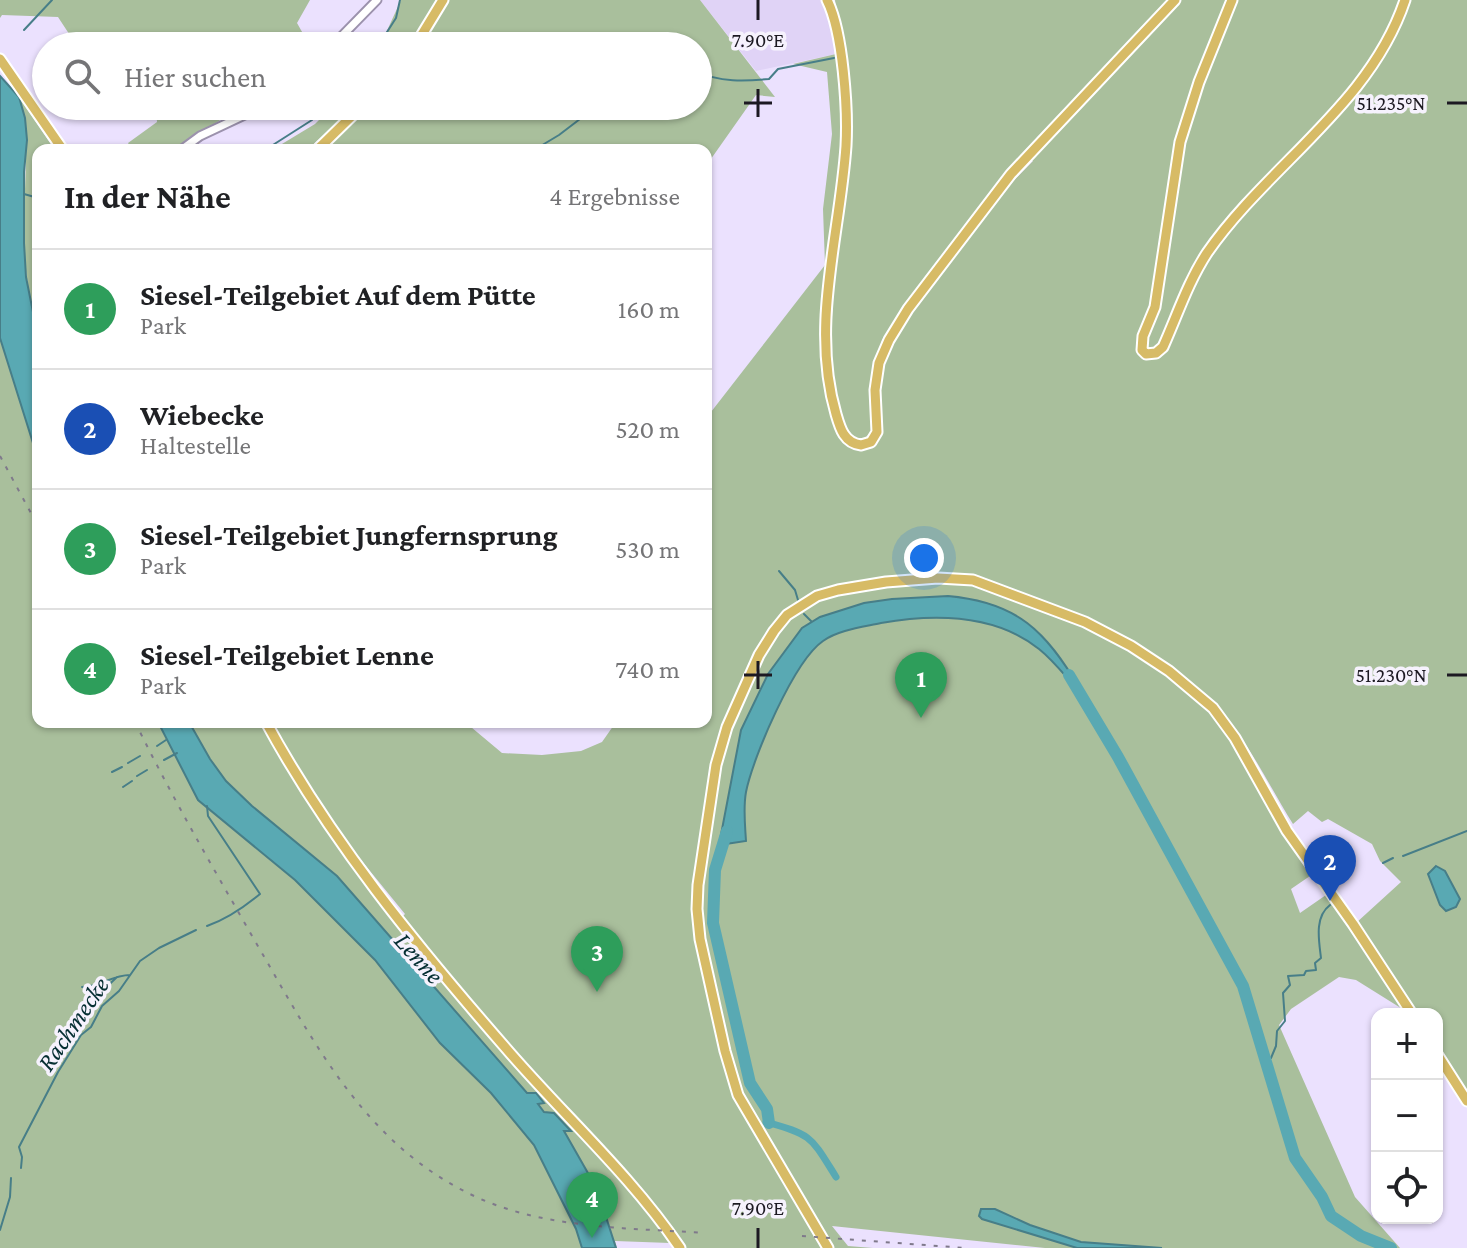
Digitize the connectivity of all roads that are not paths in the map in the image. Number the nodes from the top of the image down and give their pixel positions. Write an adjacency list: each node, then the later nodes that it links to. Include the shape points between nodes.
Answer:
1 (377, 0): 7 (street)
2 (443, 0): 8 (main road)
3 (827, 0): 4 (main road, via 836,26 846,143 827,293 825,365 839,425 846,438 861,445 877,432 879,363 908,309 1011,174)
4 (1175, 0)
5 (1232, 0): 6 (main road, via 1180,142 1155,307 1141,342 1146,354 1163,347 1198,269 1216,243 1372,67)
6 (1405, 0)
7 (346, 32)
8 (424, 32)
9 (0, 59): 10 (main road)
10 (32, 105)
11 (42, 120): 14 (main road)
12 (234, 120): 15 (street)
13 (348, 120): 16 (main road)
14 (59, 144)
15 (189, 144)
16 (323, 144)
17 (269, 728): 21 (main road, via 345,850 504,1047)
18 (1408, 1008): 22 (main road, via 1287,831 1235,738 1213,708 1169,671 1085,622 973,580 886,582 817,596 787,615 774,631 727,727 716,765 697,909 738,1095)
19 (1443, 1063): 20 (main road)
20 (1467, 1101)
21 (680, 1248)
22 (828, 1248)

